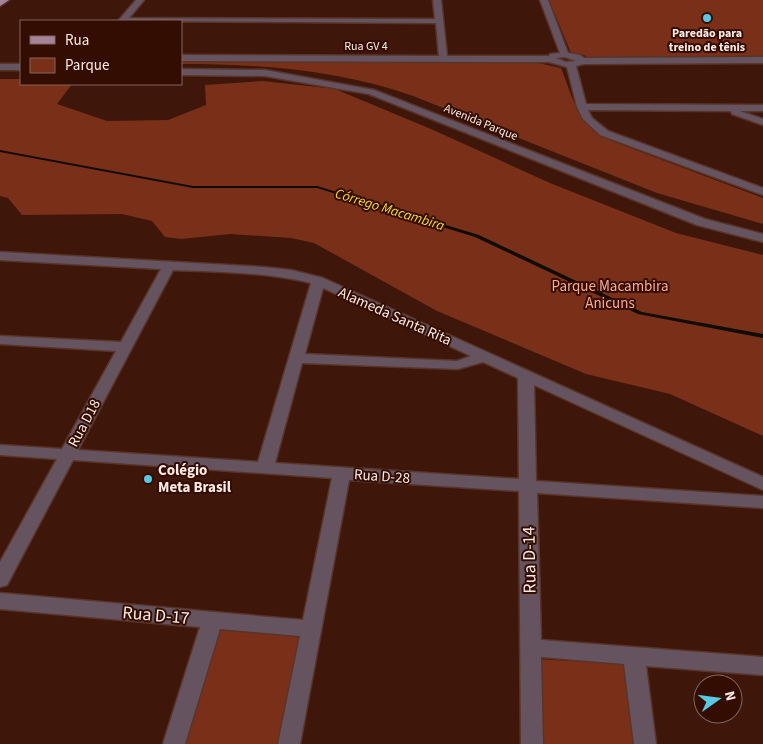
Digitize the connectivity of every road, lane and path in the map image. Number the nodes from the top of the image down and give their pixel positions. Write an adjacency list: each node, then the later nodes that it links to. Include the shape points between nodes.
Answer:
1 (4, 0): 5 (main road)
2 (140, 0): 6 (street)
3 (437, 0): 8 (street)
4 (544, 0): 9 (street)
5 (0, 4)
6 (123, 20)
7 (182, 20): 8 (street)
8 (439, 21): 11 (street)
9 (565, 54): 12 (street); 14 (street)
10 (182, 58): 11 (street, Rua GV 4)
11 (443, 59): 12 (street, Rua GV 4)
12 (551, 59): 15 (street, via 558,64)
13 (763, 60): 14 (street)
14 (582, 61): 15 (street)
15 (571, 65): 22 (street)
16 (0, 67): 17 (street)
17 (20, 67)
18 (182, 68): 27 (street, Avenida Parque, via 293,73 387,92 700,215)
19 (0, 72): 20 (street)
20 (20, 72)
21 (182, 72): 28 (street, Avenida Parque, via 265,74 371,92 701,222)
22 (582, 107): 23 (street); 26 (street, via 588,119 604,133)
23 (724, 108): 24 (street); 25 (street)
24 (763, 108)
25 (763, 122)
26 (763, 192)
27 (763, 232)
28 (763, 238)
29 (0, 256): 30 (street, Alameda Santa Rita)
30 (168, 266): 31 (street, Alameda Santa Rita, via 264,271); 33 (street, Rua D18)
31 (318, 281): 34 (street, Alameda Santa Rita); 35 (street)
32 (0, 340): 33 (street)
33 (125, 347): 38 (street, Rua D18)
34 (486, 357): 35 (street, via 458,365); 36 (street, Alameda Santa Rita)
35 (296, 358): 39 (street)
36 (526, 376): 41 (street, Alameda Santa Rita); 42 (street, Rua D-14)
37 (0, 450): 38 (street, Rua D-28)
38 (67, 454): 39 (street, Rua D-28); 44 (street, Rua D18)
39 (265, 468): 40 (street, Rua D-28)
40 (342, 473): 42 (street, Rua D-28); 47 (street)
41 (763, 484)
42 (528, 486): 43 (street, Rua D-28); 48 (street, Rua D-14)
43 (763, 502)
44 (0, 580)
45 (0, 601): 46 (street, Rua D-17)
46 (212, 620): 47 (street, Rua D-17); 51 (street)
47 (311, 629): 52 (street)
48 (530, 648): 49 (street); 53 (street, Rua D-14)
49 (634, 656): 50 (street); 54 (street)
50 (763, 666)
51 (174, 744)
52 (289, 744)
53 (532, 744)
54 (646, 744)

